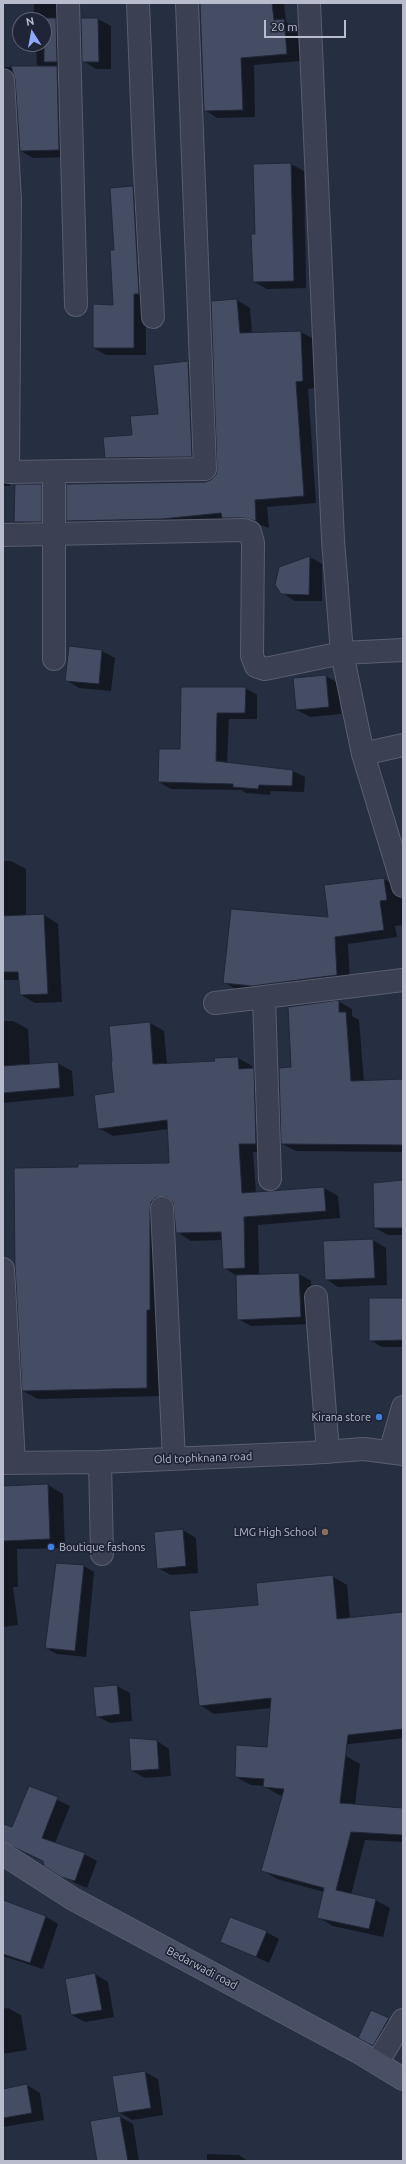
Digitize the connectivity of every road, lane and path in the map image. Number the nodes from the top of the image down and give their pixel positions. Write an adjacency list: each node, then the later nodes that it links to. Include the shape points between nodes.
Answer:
1 (68, 3): 6 (street)
2 (138, 3): 7 (street)
3 (187, 3): 8 (street, via 205,469)
4 (309, 3): 12 (street, via 333,540)
5 (3, 80): 8 (street, via 10,199 8,472)
6 (76, 305)
7 (153, 318)
8 (54, 472): 9 (street)
9 (52, 534): 10 (street); 12 (street, via 244,530 250,532 253,543 252,656 256,666 265,669); 13 (street)
10 (3, 535)
11 (403, 650): 12 (street)
12 (342, 653): 15 (street)
13 (54, 659)
14 (403, 745): 15 (street)
15 (364, 754): 16 (street)
16 (401, 874)
17 (403, 980): 18 (street)
18 (264, 998): 19 (street); 20 (street)
19 (215, 1004)
20 (270, 1179)
21 (162, 1208): 27 (street)
22 (3, 1269): 28 (street)
23 (316, 1297): 25 (street)
24 (403, 1407): 26 (street)
25 (328, 1452): 26 (street, Old tophknana road, via 364,1449); 27 (street, Old tophknana road)
26 (397, 1453)
27 (174, 1459): 29 (street, Old tophknana road)
28 (8, 1462): 29 (street, Old tophknana road)
29 (100, 1462): 30 (street)
30 (102, 1554)
31 (3, 1854): 33 (street, Bedarwadi road, via 73,1900)
32 (403, 2020): 33 (street)
33 (377, 2063): 34 (street, Bedarwadi road)
34 (403, 2079)

